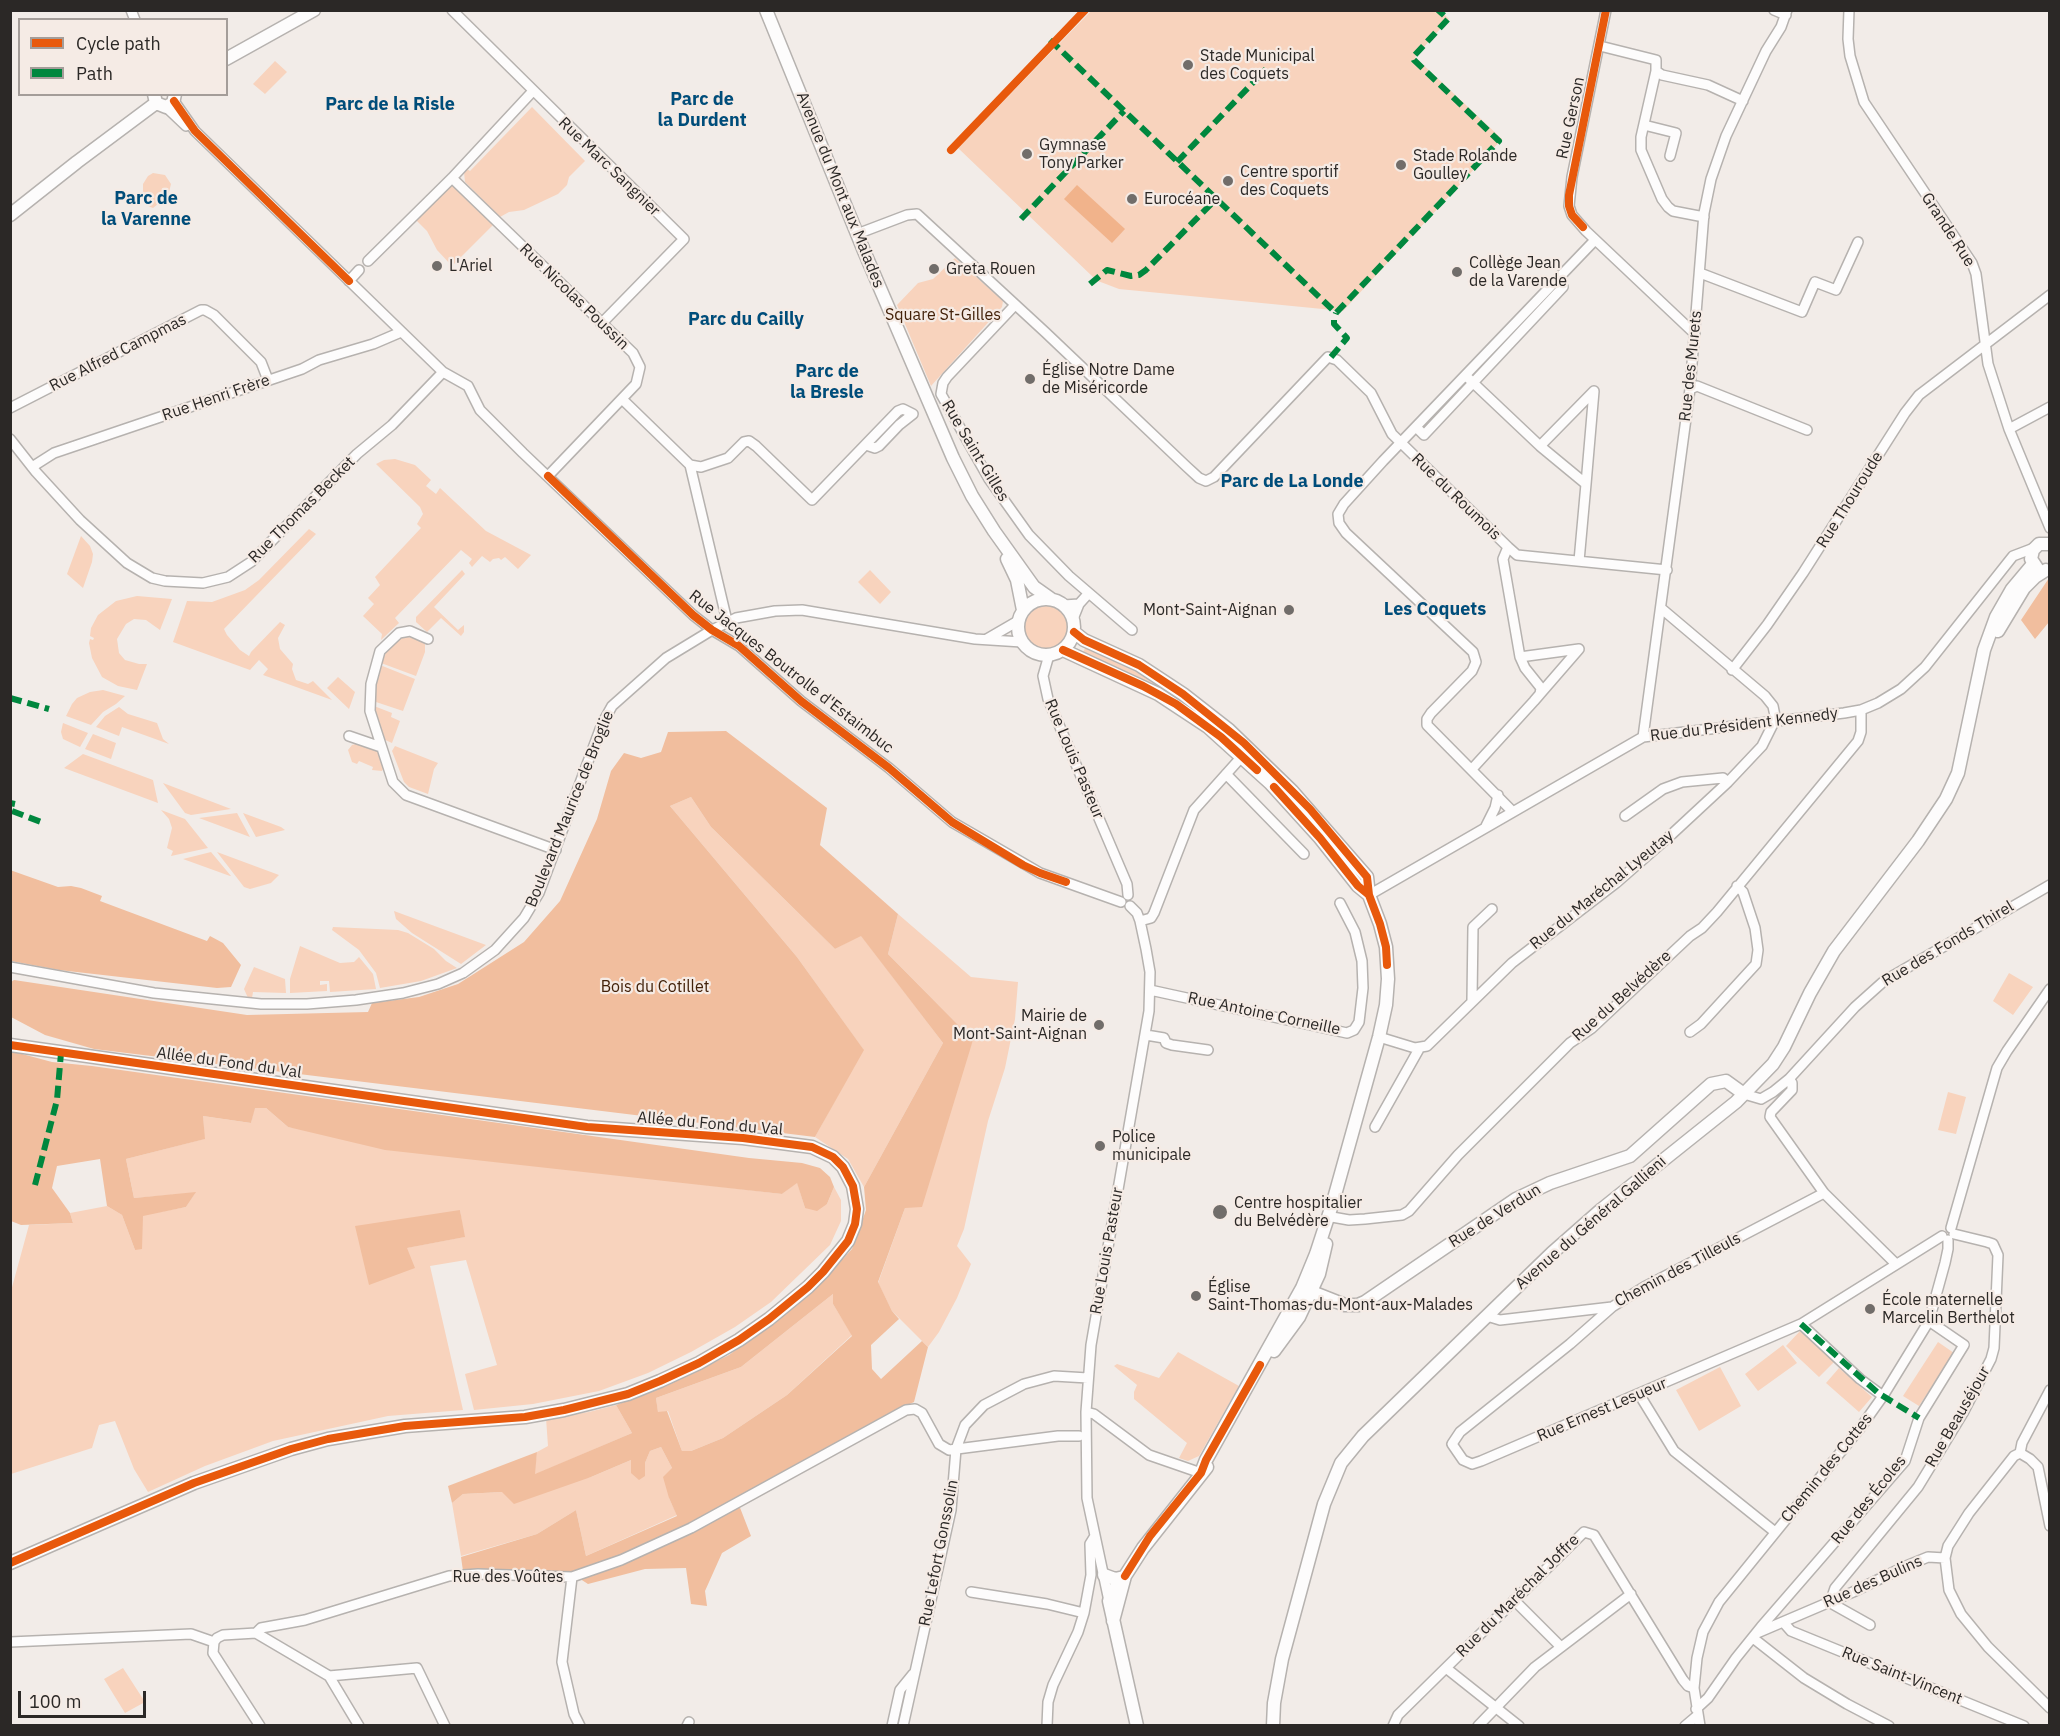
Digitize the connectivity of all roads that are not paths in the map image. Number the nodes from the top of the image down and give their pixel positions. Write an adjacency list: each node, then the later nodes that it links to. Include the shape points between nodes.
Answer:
1 (314, 10): 9 (street)
2 (452, 10): 11 (street, Rue Marc Sangnier)
3 (766, 10): 19 (street, Avenue du Mont aux Malades)
4 (1606, 10): 8 (street, Rue Gerson)
5 (1774, 10): 7 (street)
6 (1849, 10): 32 (street, Grande Rue, via 1850,56 1864,102 1972,263)
7 (1786, 13): 13 (street, Rue des Murets)
8 (1600, 46): 10 (street, via 1656,60); 20 (street, Rue Gerson, via 1569,195 1572,215)
9 (228, 58)
10 (1656, 71): 13 (street, via 1708,85); 14 (street)
11 (532, 92): 16 (street); 29 (street, Rue Marc Sangnier, via 684,239)
12 (165, 100): 17 (street); 26 (street, Rue Jacques Boutrolle d'Estaimbuc, via 181,122 195,131)
13 (1743, 100): 18 (street, Rue des Murets, via 1717,160)
14 (1644, 125): 15 (street, via 1676,133); 18 (street, via 1641,150 1664,202 1673,211)
15 (1670, 156)
16 (452, 178): 22 (street); 29 (street, Rue Nicolas Poussin)
17 (10, 215)
18 (1704, 217): 24 (street, Rue des Murets)
19 (857, 234): 28 (street, via 917,214); 41 (street, Avenue du Mont aux Malades)
20 (1595, 240): 25 (street); 31 (street, Rue Gerson)
21 (1858, 242): 24 (street, via 1836,290 1815,282 1802,312)
22 (368, 261)
23 (359, 270): 26 (street)
24 (1700, 273): 31 (street, Rue des Murets)
25 (1557, 280): 34 (street); 36 (street, via 1563,287)
26 (349, 281): 30 (street, Rue Jacques Boutrolle d'Estaimbuc)
27 (2049, 295): 32 (street, Rue Thouroude)
28 (1015, 305): 46 (street, Rue du Roumois, via 1206,481 1331,357 1371,393 1389,431); 60 (street, Rue Saint-Gilles, via 947,377 942,394 1009,508 1029,535)
29 (601, 324): 38 (street, Rue Nicolas Poussin, via 633,353 640,367 636,384)
30 (401, 332): 33 (street, Rue Jacques Boutrolle d'Estaimbuc); 35 (street, Rue Henri Frère)
31 (1695, 334): 37 (street, Rue des Murets)
32 (1984, 346): 43 (street, Grande Rue); 76 (street, Rue Thouroude, via 1919,395 1905,412 1803,573)
33 (443, 372): 49 (street, Rue Thomas Becket, via 251,562 217,581 165,581 136,569 92,532); 50 (street, Rue Jacques Boutrolle d'Estaimbuc, via 468,386 481,411)
34 (1466, 376): 36 (street); 42 (street)
35 (268, 380): 40 (street, Rue Alfred Campmas, via 261,362 214,315 201,310); 49 (street, Rue Henri Frère, via 54,453)
36 (1473, 383): 42 (street, via 1424,435); 47 (street)
37 (1690, 389): 44 (street, via 1697,386); 58 (street, Rue des Murets)
38 (622, 399): 48 (street); 50 (street, Rue Nicolas Poussin)
39 (2049, 407): 43 (street)
40 (10, 408)
41 (933, 415): 48 (street, via 913,414 879,446 866,445 812,500 746,441 728,458 701,467); 53 (street, Avenue du Mont aux Malades)
42 (1417, 428): 46 (street)
43 (2009, 429): 52 (street, Grande Rue)
44 (1807, 430)
45 (10, 439): 49 (street, Rue Thomas Becket)
46 (1402, 443): 55 (street, Rue du Roumois); 85 (street, via 1340,509 1339,523 1473,652 1476,662 1472,671 1427,721)
47 (1540, 446): 51 (street); 51 (street, via 1594,391)
48 (690, 465): 66 (street)
49 (32, 467)
50 (548, 476): 68 (street, Rue Jacques Boutrolle d'Estaimbuc)
51 (1586, 484): 57 (street)
52 (2049, 528)
53 (994, 531): 61 (street, Avenue du Mont aux Malades, via 1030,582); 65 (street, Avenue du Mont aux Malades, via 1017,580)
54 (2049, 543): 56 (street, via 2043,543)
55 (1508, 547): 57 (street, via 1516,555); 75 (street, Rue du Roumois, via 1503,559)
56 (2030, 555): 59 (street, via 2037,568); 78 (street, Rue du Président Kennedy, via 2013,556 2004,565 1910,683); 82 (street, Avenue du Général Gallieni, via 1996,617 1984,650)
57 (1579, 561): 58 (street)
58 (1667, 570): 64 (street, Rue des Murets)
59 (2048, 570): 82 (street, Avenue du Général Gallieni, via 2024,588 1998,631)
60 (1088, 594): 62 (street); 69 (street, Rue Saint-Gilles)
61 (1051, 599): 63 (street); 65 (street, via 1035,601)
62 (1079, 604): 63 (street); 67 (street)
63 (1064, 605): 67 (street)
64 (1662, 609): 76 (street); 81 (street, Rue des Murets)
65 (1020, 616): 71 (street); 72 (street, via 1018,632)
66 (727, 621): 68 (street, Boulevard Maurice de Broglie); 71 (street, Boulevard Maurice de Broglie, via 775,611 808,610)
67 (1073, 626): 73 (street, via 1071,640); 84 (street, via 1088,642 1161,679 1214,718)
68 (712, 630): 92 (street, Boulevard Maurice de Broglie, via 666,658 609,709); 97 (street, Rue Jacques Boutrolle d'Estaimbuc, via 739,646 801,701 961,827 1040,873)
69 (1132, 630)
70 (428, 639): 83 (street, via 404,631 378,654 370,711)
71 (985, 640): 72 (street, Boulevard Maurice de Broglie)
72 (1022, 642): 74 (street, via 1034,653)
73 (1063, 650): 74 (street); 84 (street, via 1167,699)
74 (1049, 655): 97 (street, Rue Louis Pasteur, via 1043,676 1048,699 1127,884)
75 (1520, 657): 77 (street, Rue du Roumois, via 1542,688); 77 (street, via 1579,649)
76 (1732, 670): 79 (street, via 1765,696 1773,706)
77 (1540, 694): 85 (street)
78 (1861, 710): 79 (street, Rue du Président Kennedy); 95 (street, Rue du Belvédère, via 1858,741)
79 (1774, 722): 81 (street, Rue du Président Kennedy); 87 (street, Rue du Maréchal Lyeutay, via 1762,746)
80 (349, 736): 83 (street)
81 (1643, 737): 89 (street, Rue du Président Kennedy)
82 (1966, 742): 112 (street, Avenue du Général Gallieni, via 1958,773 1935,817 1834,951 1784,1047)
83 (381, 747): 92 (street, via 393,782 406,795)
84 (1246, 752): 86 (street); 96 (street)
85 (1472, 769): 88 (street)
86 (1226, 774): 93 (street); 100 (street, via 1194,810 1154,913)
87 (1728, 782): 90 (street, via 1723,778 1682,782 1663,789); 104 (street, Rue du Maréchal Lyeutay, via 1616,883 1512,963)
88 (1498, 795): 89 (street); 91 (street)
89 (1513, 812): 91 (street, Rue du Président Kennedy)
90 (1625, 816)
91 (1486, 826): 96 (street, Rue du Président Kennedy)
92 (556, 850): 101 (street, Boulevard Maurice de Broglie, via 532,905 503,942 454,978 403,993 329,1003 261,1004 145,992)
93 (1304, 854)
94 (2049, 885): 111 (street, Rue des Fonds Thirel, via 1884,981)
95 (1737, 886): 105 (street, via 1743,892 1755,928 1756,964); 116 (street, Rue du Belvédère, via 1702,928 1592,1028 1570,1043 1404,1214 1349,1220)
96 (1369, 895): 107 (street, via 1383,935 1388,970)
97 (1126, 901): 100 (street, Rue Louis Pasteur)
98 (1340, 903): 103 (street, Rue Antoine Corneille, via 1355,932 1362,962 1359,1022 1354,1030 1347,1033)
99 (1491, 909): 104 (street, via 1473,927)
100 (1140, 921): 103 (street, Rue Louis Pasteur, via 1149,961)
101 (10, 968)
102 (2049, 989): 117 (street, Chemin des Cottes, via 1997,1068)
103 (1150, 990): 106 (street, Rue Louis Pasteur)
104 (1472, 1000): 109 (street, Rue du Maréchal Lyeutay, via 1433,1041)
105 (1690, 1032)
106 (1146, 1035): 110 (street, via 1164,1038 1172,1045); 124 (street, Rue Louis Pasteur)
107 (1379, 1036): 109 (street); 115 (street)
108 (10, 1045): 137 (street, Allée du Fond du Val, via 587,1127 812,1147 843,1167 853,1186 857,1209 848,1241 808,1287 739,1340 660,1382 564,1410 525,1417 405,1426 291,1449 194,1483)
109 (1419, 1048): 113 (street, Rue du Maréchal Lyeutay)
110 (1208, 1050)
111 (1790, 1079): 112 (street, Rue des Fonds Thirel, via 1763,1098); 114 (street, via 1792,1089 1770,1117)
112 (1744, 1094): 119 (street, Rue de Verdun, via 1726,1082 1711,1084 1630,1156 1516,1199 1365,1302 1345,1305); 121 (street, Avenue du Général Gallieni, via 1602,1209)
113 (1375, 1127)
114 (1824, 1193): 118 (street); 120 (street, Chemin des Tilleuls)
115 (1333, 1202): 116 (street); 119 (street)
116 (1332, 1217): 119 (street, via 1322,1263)
117 (1949, 1235): 118 (street, Rue Ernest Lesueur); 122 (street, Chemin des Cottes); 144 (street, Rue Beauséjour, via 1993,1244 1998,1255 1991,1359 1918,1487 1835,1588)
118 (1896, 1264): 123 (street, Rue Ernest Lesueur)
119 (1306, 1290): 132 (street); 132 (street, via 1296,1322 1273,1352 1224,1443)
120 (1612, 1307): 121 (street, Chemin des Tilleuls, via 1500,1320); 126 (street, Rue Ernest Lesueur, via 1460,1432 1453,1447 1462,1460 1472,1464)
121 (1487, 1316): 172 (street, Avenue du Général Gallieni, via 1363,1436 1341,1463 1324,1504 1282,1659)
122 (1929, 1321): 127 (street, Chemin des Cottes); 147 (street, Rue des Écoles, via 1964,1345 1919,1418 1905,1461)
123 (1801, 1324): 126 (street, Rue Ernest Lesueur); 127 (street)
124 (1088, 1378): 128 (street, Rue Louis Pasteur); 130 (street, Rue Lefort Gonssolin, via 1054,1376 1036,1380 992,1400 969,1420)
125 (2049, 1389): 131 (street, Rue des Bulins)
126 (1639, 1394): 134 (street, via 1674,1451)
127 (1883, 1396): 134 (street, Chemin des Cottes)
128 (1086, 1412): 132 (street, via 1149,1455); 135 (street, Rue Louis Pasteur, via 1087,1498)
129 (1080, 1436): 130 (street)
130 (956, 1449): 139 (street, Rue des Voûtes, via 944,1449 939,1444 922,1413 906,1410 691,1528); 157 (street, Rue Lefort Gonssolin, via 951,1510)
131 (2020, 1453): 133 (street, via 2038,1467); 136 (street, Rue des Bulins, via 1963,1521)
132 (1201, 1473): 140 (street)
133 (2049, 1526)
134 (1775, 1532): 159 (street, Chemin des Cottes, via 1719,1602 1703,1632)
135 (1095, 1536): 138 (street, Rue Louis Pasteur); 146 (street, via 1090,1544 1092,1575)
136 (1944, 1558): 144 (street, Rue des Bulins, via 1928,1557); 161 (street, via 1949,1590 1961,1614)
137 (10, 1563)
138 (1104, 1575): 140 (street); 145 (street, Rue Louis Pasteur)
139 (572, 1577): 151 (street, Rue des Voûtes, via 448,1576 305,1620 261,1628); 167 (street, via 562,1662)
140 (1123, 1577): 145 (street); 148 (street)
141 (971, 1592): 146 (street)
142 (1631, 1594): 143 (street, Rue du Maréchal Joffre, via 1594,1535 1584,1532); 155 (street); 159 (street, Rue du Maréchal Joffre, via 1683,1680)
143 (1514, 1600): 155 (street); 156 (street, Rue du Maréchal Joffre)
144 (1831, 1600): 149 (street, Rue des Bulins); 150 (street)
145 (1109, 1601): 148 (street)
146 (1084, 1613): 170 (street, via 1053,1685)
147 (1769, 1618): 149 (street); 152 (street)
148 (1113, 1621): 171 (street)
149 (1784, 1623): 152 (street, Rue des Bulins); 177 (street, Rue Saint-Vincent, via 1791,1631)
150 (1870, 1625)
151 (256, 1633): 154 (street, Rue des Voûtes, via 224,1635); 158 (street)
152 (1755, 1636): 162 (street); 163 (street, via 1804,1678)
153 (10, 1642): 154 (street, via 191,1634)
154 (213, 1642): 164 (street, via 213,1653)
155 (1561, 1647): 160 (street)
156 (1446, 1668): 160 (street); 173 (street, Rue du Maréchal Joffre, via 1398,1715)
157 (915, 1672): 168 (street, Rue Lefort Gonssolin, via 900,1690); 169 (street, Rue Lefort Gonssolin)
158 (329, 1676): 165 (street); 166 (street, via 417,1668)
159 (1694, 1688): 162 (street, Chemin des Cottes)
160 (1495, 1707): 174 (street); 175 (street)
161 (2049, 1708)
162 (1698, 1717): 176 (street)
163 (1883, 1724)
164 (258, 1725)
165 (359, 1725)
166 (445, 1725)
167 (580, 1725)
168 (892, 1725)
169 (903, 1725)
170 (1047, 1725)
171 (1137, 1725)
172 (1273, 1725)
173 (1393, 1725)
174 (1478, 1725)
175 (1519, 1725)
176 (1685, 1725)
177 (2024, 1725)

